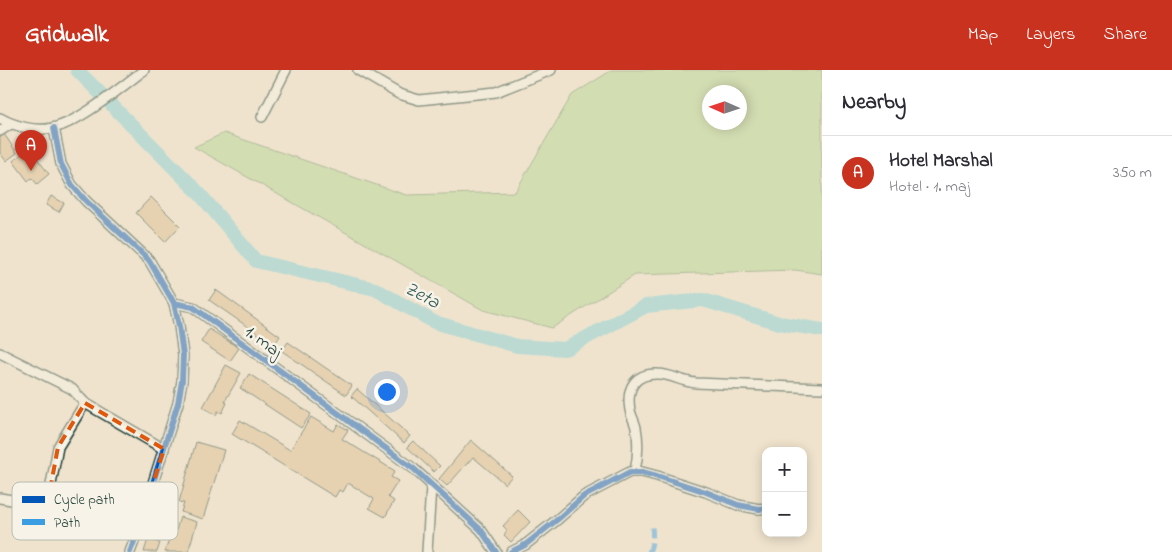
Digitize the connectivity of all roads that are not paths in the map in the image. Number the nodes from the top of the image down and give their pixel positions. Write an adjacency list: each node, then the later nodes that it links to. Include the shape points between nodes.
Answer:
1 (144, 70): 8 (street, via 72,121)
2 (286, 70): 5 (street)
3 (358, 70): 4 (street, via 399,94 419,100 496,92)
4 (551, 70)
5 (262, 117)
6 (0, 118): 7 (street)
7 (11, 124): 8 (street); 9 (street)
8 (54, 128): 10 (street, via 61,164 72,185 150,260)
9 (0, 131)
10 (174, 303): 14 (street, via 183,355 182,381); 18 (street, 1. maj, via 193,308 414,469)
11 (0, 353): 13 (street, via 72,389)
12 (822, 388): 15 (street, via 696,383 660,374 642,376 632,386 629,401 638,440)
13 (85, 402): 14 (street); 16 (street, via 58,447)
14 (164, 449): 17 (street)
15 (635, 471): 19 (street, via 738,505); 24 (street, via 584,496 525,545)
16 (51, 482)
17 (154, 482)
18 (431, 486): 22 (street); 23 (street, 1. maj, via 481,530)
19 (762, 509)
20 (135, 540): 21 (street)
21 (130, 552)
22 (427, 552)
23 (496, 552)
24 (511, 552)

